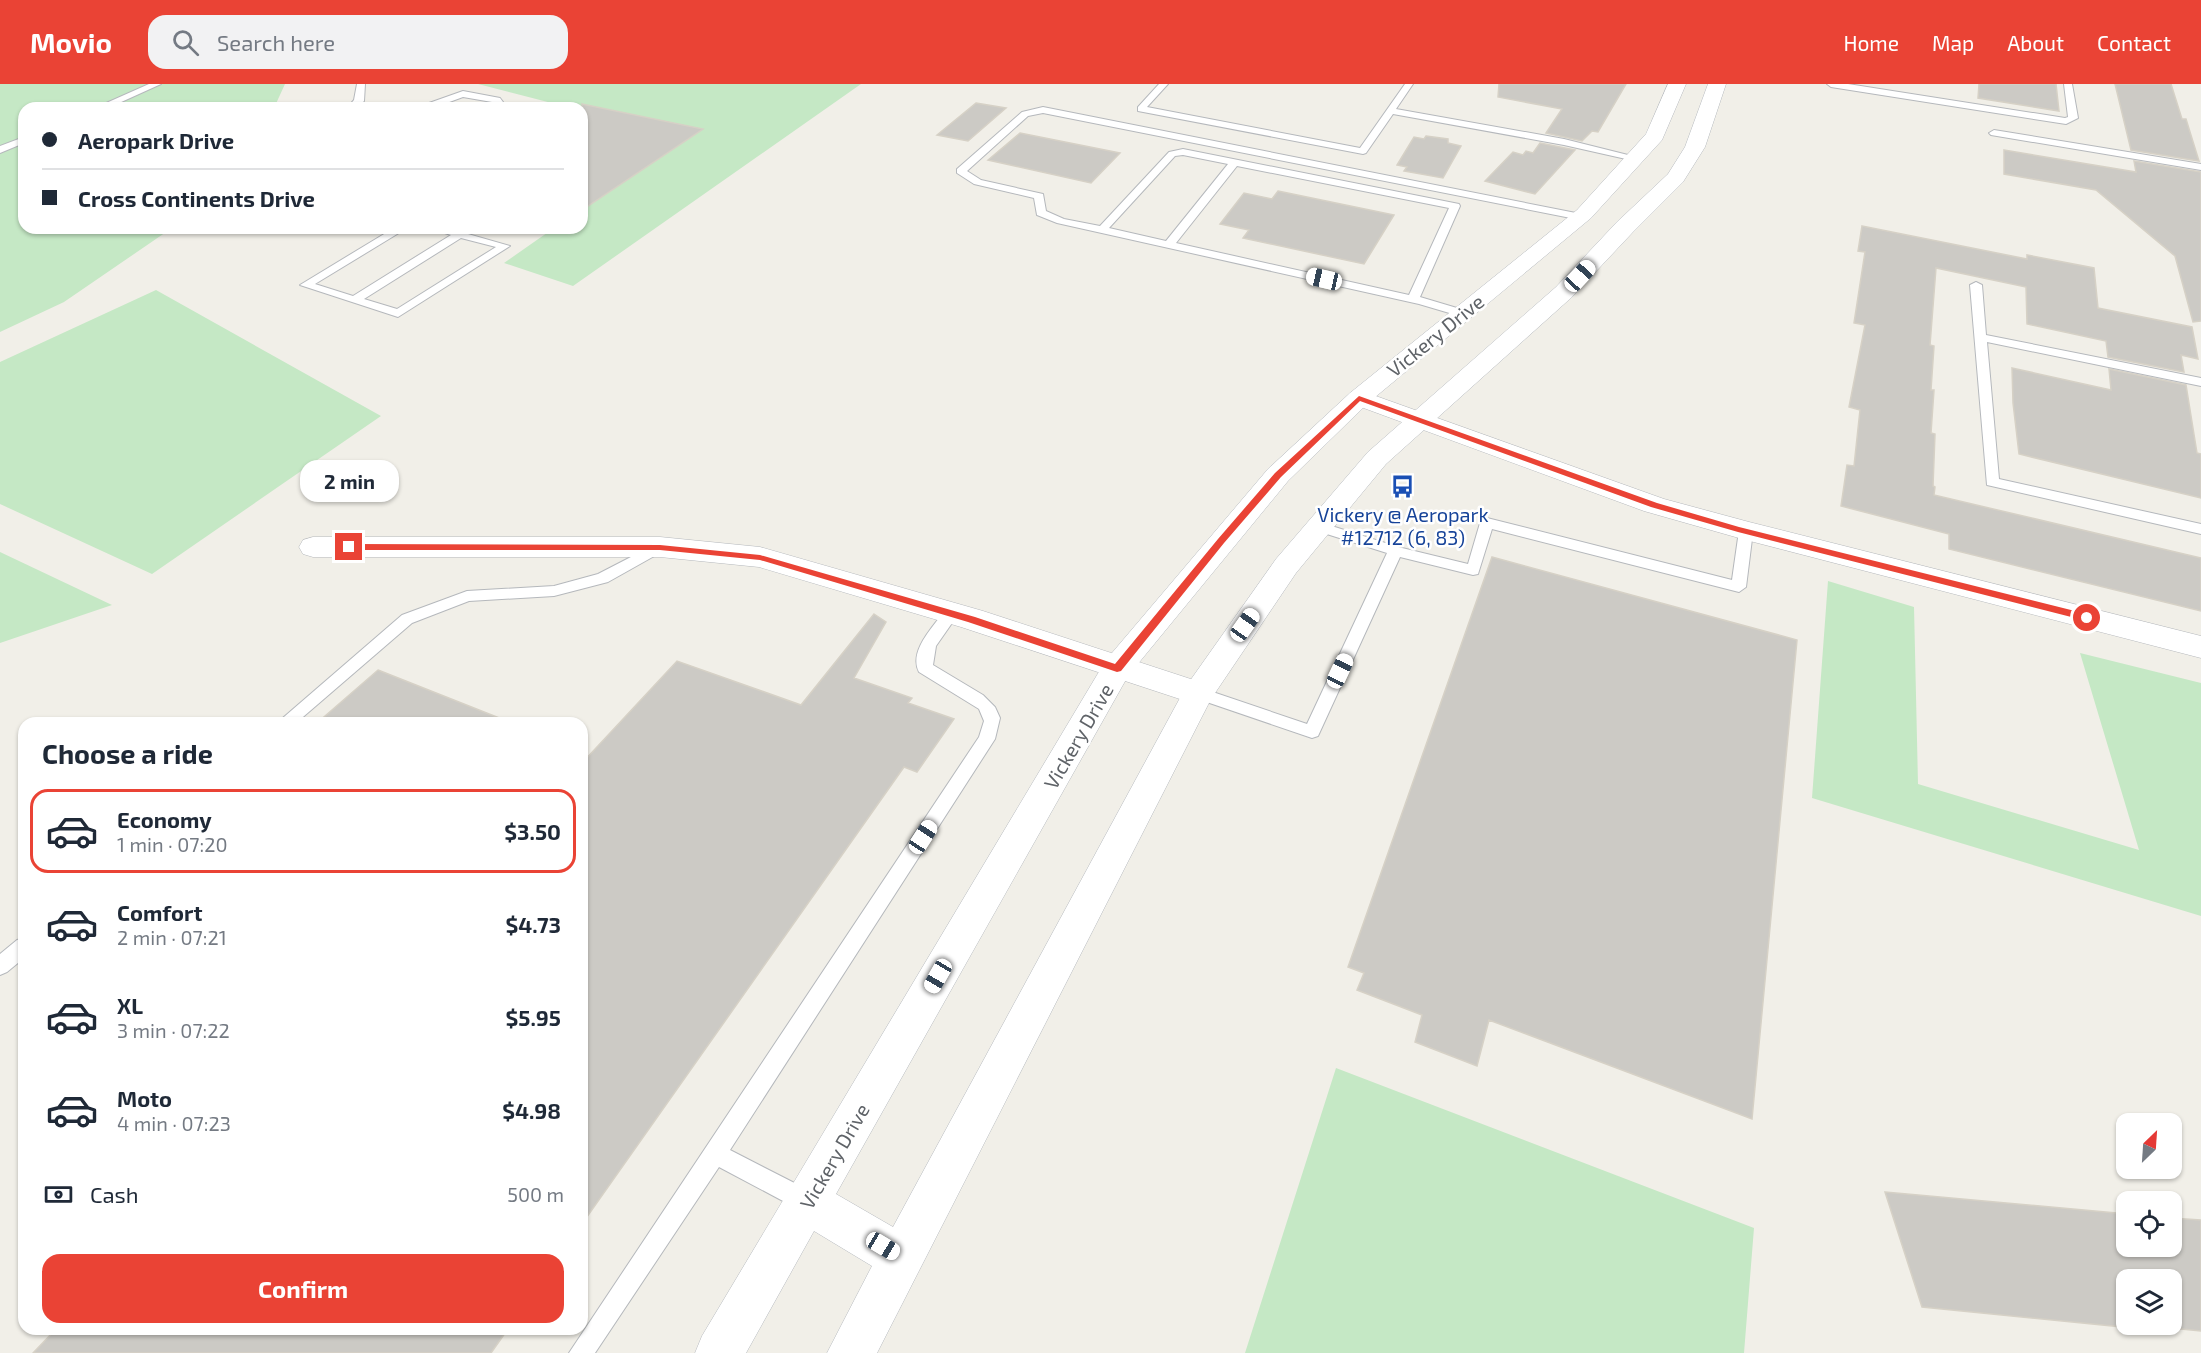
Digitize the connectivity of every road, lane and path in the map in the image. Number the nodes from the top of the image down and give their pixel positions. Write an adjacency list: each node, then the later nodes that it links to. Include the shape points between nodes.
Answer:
1 (157, 84): 9 (lane)
2 (361, 84): 10 (lane)
3 (1164, 84): 13 (lane, via 1141,109 1363,151)
4 (1409, 84): 13 (lane)
5 (1677, 84): 17 (main road, Vickery Drive, via 1655,136)
6 (1717, 84): 23 (main road, via 1695,147 1681,171)
7 (1832, 84): 8 (lane, via 2066,121 2073,118)
8 (2068, 84)
9 (114, 102)
10 (358, 102)
11 (444, 102): 12 (lane, via 467,94)
12 (498, 102)
13 (1390, 111): 17 (lane)
14 (1994, 133): 19 (lane)
15 (18, 142): 16 (lane)
16 (0, 150)
17 (1635, 158): 22 (main road, Vickery Drive)
18 (1235, 162): 21 (lane); 24 (lane, via 1183,152 1172,154); 28 (lane)
19 (2201, 167)
20 (1462, 192): 21 (lane); 22 (lane); 24 (lane, via 1043,110 1025,114 961,171 978,182 1039,196 1041,213)
21 (1455, 206): 31 (lane)
22 (1582, 215): 23 (main road); 32 (main road, Vickery Drive)
23 (1625, 227): 36 (main road, via 1564,292)
24 (1102, 230): 28 (lane)
25 (392, 234): 30 (lane, via 306,285)
26 (455, 234): 27 (lane)
27 (459, 235): 30 (lane); 30 (lane, via 505,246 398,313)
28 (1169, 245): 31 (lane)
29 (1976, 285): 33 (lane)
30 (356, 299)
31 (1413, 299): 32 (lane)
32 (1463, 313): 35 (main road, Vickery Drive)
33 (1980, 337): 34 (lane); 38 (lane, via 1992,482)
34 (2201, 382)
35 (1359, 398): 36 (main road); 45 (main road, Vickery Drive, via 1278,475)
36 (1417, 421): 37 (main road, via 1377,458); 39 (main road, via 1654,505)
37 (1319, 527): 42 (lane); 46 (main road, via 1286,566)
38 (2201, 529)
39 (1746, 531): 42 (lane, via 1739,587 1487,523 1473,570); 44 (main road)
40 (313, 547): 41 (main road)
41 (660, 548): 43 (main road, via 760,557); 47 (lane, via 603,578 554,591 467,596 408,619)
42 (1395, 551): 46 (lane, via 1312,732)
43 (951, 613): 45 (main road); 50 (lane, via 922,659 925,668 990,711 992,724 987,739)
44 (2201, 646)
45 (1117, 668): 46 (main road); 51 (main road, Vickery Drive)
46 (1198, 693): 52 (main road)
47 (292, 717)
48 (18, 951): 49 (lane)
49 (0, 966)
50 (715, 1154): 51 (lane); 53 (lane)
51 (807, 1202): 52 (main road); 54 (main road, Vickery Drive)
52 (902, 1258): 55 (main road)
53 (581, 1353)
54 (719, 1353)
55 (851, 1353)

